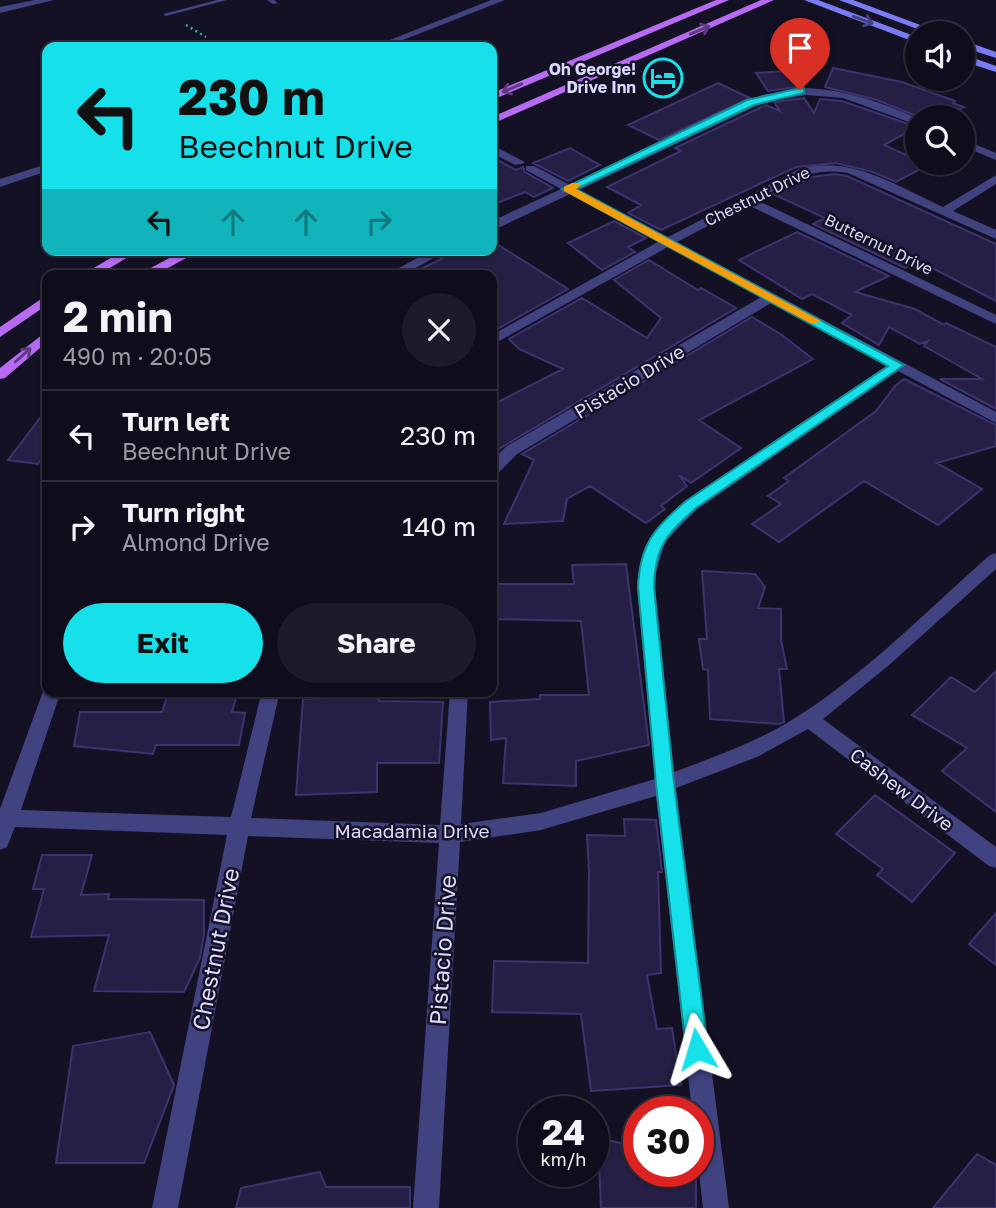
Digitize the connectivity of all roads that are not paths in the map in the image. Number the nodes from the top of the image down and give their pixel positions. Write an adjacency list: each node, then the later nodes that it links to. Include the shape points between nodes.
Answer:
1 (49, 0): 8 (street)
2 (224, 0): 9 (lane)
3 (500, 0): 12 (street)
4 (724, 0): 19 (main road, one-way to 19)
5 (769, 0): 17 (main road, one-way to 5)
6 (809, 0): 11 (main road, one-way to 11)
7 (844, 0): 10 (main road)
8 (0, 10)
9 (166, 14)
10 (905, 22)
11 (905, 36)
12 (390, 42)
13 (975, 48): 14 (main road)
14 (996, 55)
15 (975, 62): 16 (main road)
16 (996, 69)
17 (581, 82): 18 (lane); 21 (main road)
18 (593, 87)
19 (497, 95)
20 (905, 117): 28 (street, via 841,93 785,92 750,103)
21 (497, 119)
22 (975, 148): 24 (street)
23 (497, 151): 28 (street)
24 (996, 157)
25 (42, 169): 27 (street)
26 (996, 179): 30 (street)
27 (0, 183)
28 (568, 189): 31 (street); 33 (street)
29 (748, 200): 30 (street, Chestnut Drive, via 801,172 834,167 860,173); 33 (street, Chestnut Drive); 42 (street, Butternut Drive)
30 (944, 211): 32 (street, Chestnut Drive)
31 (497, 224)
32 (996, 234)
33 (667, 242): 40 (street); 44 (street, Chestnut Drive)
34 (123, 256): 37 (main road)
35 (183, 256): 38 (main road)
36 (430, 256): 39 (street)
37 (97, 270)
38 (154, 270)
39 (402, 270)
40 (771, 297): 46 (street); 49 (street, Pistacio Drive, via 512,450)
41 (42, 303): 43 (main road)
42 (996, 320)
43 (0, 333)
44 (497, 338)
45 (42, 339): 47 (main road, one-way to 45)
46 (898, 365): 48 (street); 55 (street, via 691,505 654,543 646,587)
47 (0, 375)
48 (996, 418)
49 (497, 464)
50 (996, 559): 54 (street, Macadamia Drive)
51 (50, 697): 56 (street)
52 (270, 697): 57 (street, Chestnut Drive)
53 (459, 697): 58 (street, Pistacio Drive)
54 (809, 719): 55 (street, Macadamia Drive, via 735,757); 60 (street, Cashew Drive)
55 (665, 784): 58 (street, Macadamia Drive, via 544,823); 63 (street)
56 (4, 818): 57 (street, Macadamia Drive); 59 (street)
57 (239, 827): 58 (street, Macadamia Drive); 61 (street, Chestnut Drive)
58 (449, 834): 62 (street, Pistacio Drive)
59 (0, 841)
60 (996, 859)
61 (165, 1208)
62 (426, 1208)
63 (716, 1208)

